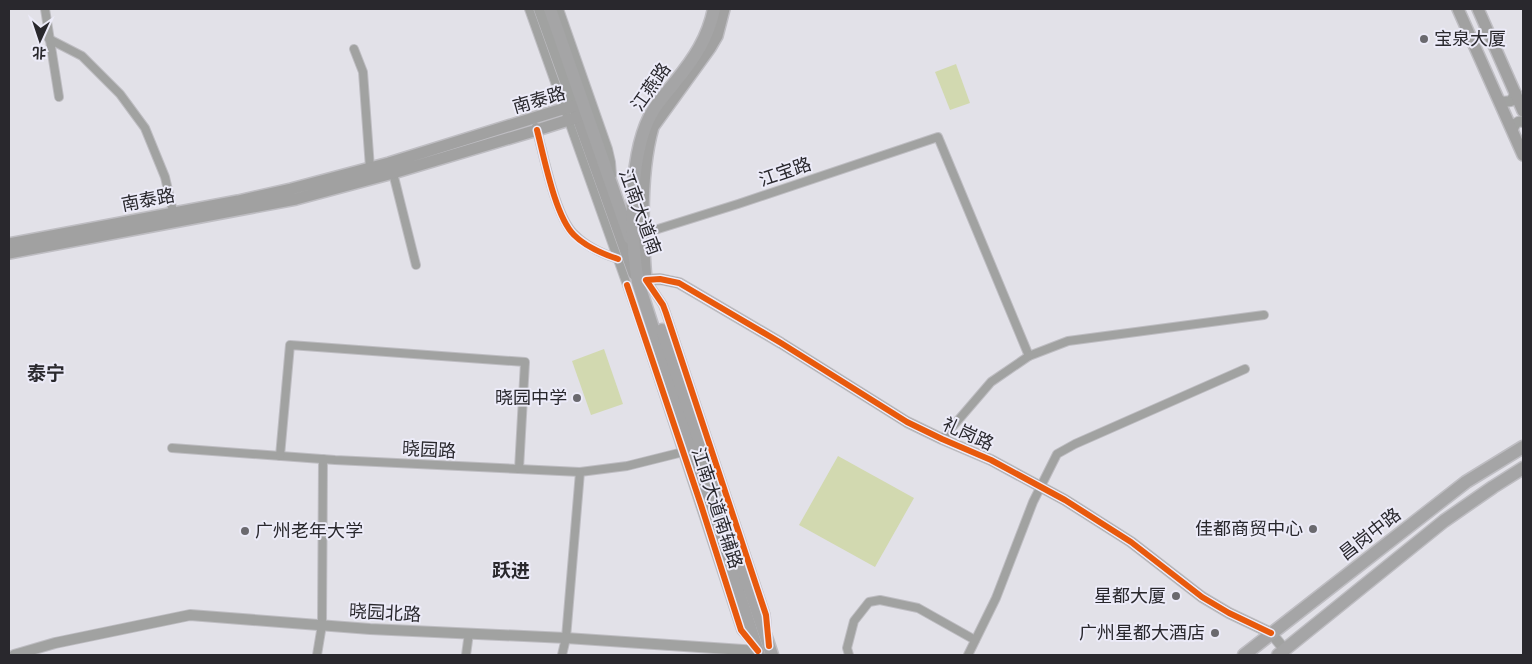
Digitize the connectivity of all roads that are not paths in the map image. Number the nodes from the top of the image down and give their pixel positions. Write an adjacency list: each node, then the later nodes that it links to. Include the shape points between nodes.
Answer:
1 (45, 9): 10 (street)
2 (529, 9): 16 (street, 江南大道南辅路)
3 (539, 9): 16 (street, 江南大道南)
4 (550, 9): 16 (main road, 江南大道南)
5 (559, 9): 25 (street, via 608,149)
6 (714, 9): 24 (main road, 江燕路, via 704,40 645,125 637,154)
7 (724, 9): 27 (main road, 江燕路, via 717,36 710,48 653,127 646,164)
8 (1458, 9): 14 (main road)
9 (1478, 9): 12 (main road)
10 (49, 39): 13 (street); 26 (street, via 82,56 120,94 145,128 165,177)
11 (354, 49): 22 (street, via 362,72)
12 (1516, 93): 14 (street, via 1511,101); 15 (main road)
13 (59, 97)
14 (1499, 100): 19 (main road)
15 (1523, 110)
16 (574, 112): 17 (main road, 南泰路); 20 (main road, 南泰路); 25 (main road, 江南大道南); 31 (street, 江南大道南辅路); 33 (main road, 江南大道南)
17 (534, 118): 20 (street); 22 (main road, 南泰路)
18 (1523, 122): 19 (street, via 1516,122)
19 (1513, 129): 21 (main road)
20 (537, 130): 23 (main road, 南泰路); 31 (street, via 556,203 573,234 593,248)
21 (1523, 155)
22 (370, 168): 26 (main road, 南泰路)
23 (393, 173): 26 (main road, 南泰路, via 296,199); 32 (street)
24 (635, 180): 25 (main road, via 624,185); 29 (main road, 江燕路)
25 (611, 182): 29 (main road, 江南大道南)
26 (174, 218): 28 (main road, 南泰路); 30 (main road, 南泰路)
27 (642, 234): 33 (main road, 江燕路); 35 (street, 江宝路, via 938,137)
28 (9, 244)
29 (634, 248): 33 (main road, 江燕路)
30 (9, 253)
31 (618, 259): 33 (street, 江南大道南辅路)
32 (416, 265)
33 (637, 283): 37 (main road, 江南大道南); 37 (street, 江南大道南辅路, via 663,305); 38 (street, 礼岗路, via 679,283 782,343 893,414)
34 (1264, 315): 35 (street, via 1068,341)
35 (1030, 356): 38 (street, via 991,382)
36 (1245, 369): 47 (street, via 1069,447 1057,454)
37 (678, 391): 41 (street, 江南大道南辅路); 48 (main road, 江南大道南); 48 (street, 江南大道南辅路)
38 (942, 439): 47 (street, 礼岗路)
39 (1523, 447): 49 (main road, 昌岗中路, via 1466,482)
40 (172, 448): 42 (street, 晓园路)
41 (683, 452): 46 (street, 晓园路, via 627,466); 48 (street, 江南大道南辅路)
42 (280, 456): 43 (street, 晓园路); 45 (street, via 290,346 525,362)
43 (323, 459): 45 (street, 晓园路); 51 (street)
44 (1523, 468): 50 (main road, 昌岗中路, via 1444,521)
45 (519, 469): 46 (street, 晓园路)
46 (580, 472): 54 (street)
47 (1041, 486): 53 (street, 礼岗路, via 1123,537 1202,597); 55 (street, via 996,598)
48 (714, 500): 56 (main road, 江南大道南); 56 (street, 江南大道南辅路, via 741,630)
49 (1306, 606): 50 (main road, via 1303,615 1307,622); 53 (main road, 昌岗中路)
50 (1318, 622): 57 (main road, 昌岗中路)
51 (322, 625): 52 (street, 晓园北路); 58 (street, 晓园北路, via 190,616 55,643); 59 (street)
52 (470, 633): 54 (street, 晓园北路); 60 (street)
53 (1271, 633): 57 (street, 礼岗路); 64 (main road, 昌岗中路)
54 (566, 638): 56 (street, 晓园北路); 61 (street)
55 (975, 640): 62 (street, via 918,608 880,600 869,602 854,621); 63 (street)
56 (764, 652)
57 (1281, 652)
58 (14, 655)
59 (318, 655)
60 (466, 655)
61 (562, 655)
62 (848, 655)
63 (968, 655)
64 (1244, 655)

